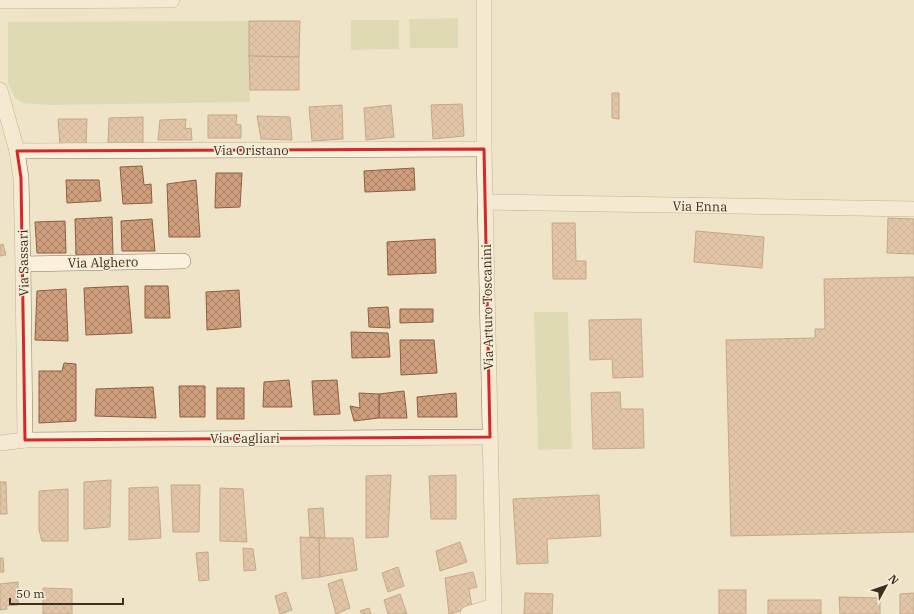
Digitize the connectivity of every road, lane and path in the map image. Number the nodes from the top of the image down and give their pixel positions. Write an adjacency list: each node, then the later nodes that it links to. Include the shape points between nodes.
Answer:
1 (172, 0): 3 (street)
2 (484, 0): 5 (street, Via Arturo Toscanini)
3 (0, 1)
4 (0, 90): 6 (street, Via Sassari)
5 (484, 149): 6 (street, Via Oristano); 7 (street, Via Arturo Toscanini)
6 (17, 151): 10 (street, Via Sassari, via 21,178)
7 (485, 202): 8 (street, Via Enna); 11 (street, Via Arturo Toscanini)
8 (914, 209)
9 (183, 261): 10 (street, Via Alghero)
10 (23, 264): 12 (street, Via Sassari)
11 (490, 437): 12 (street, Via Cagliari); 14 (street, Via Arturo Toscanini)
12 (25, 440): 13 (street, Via Cagliari)
13 (0, 443)
14 (494, 610): 15 (street)
15 (468, 614)

